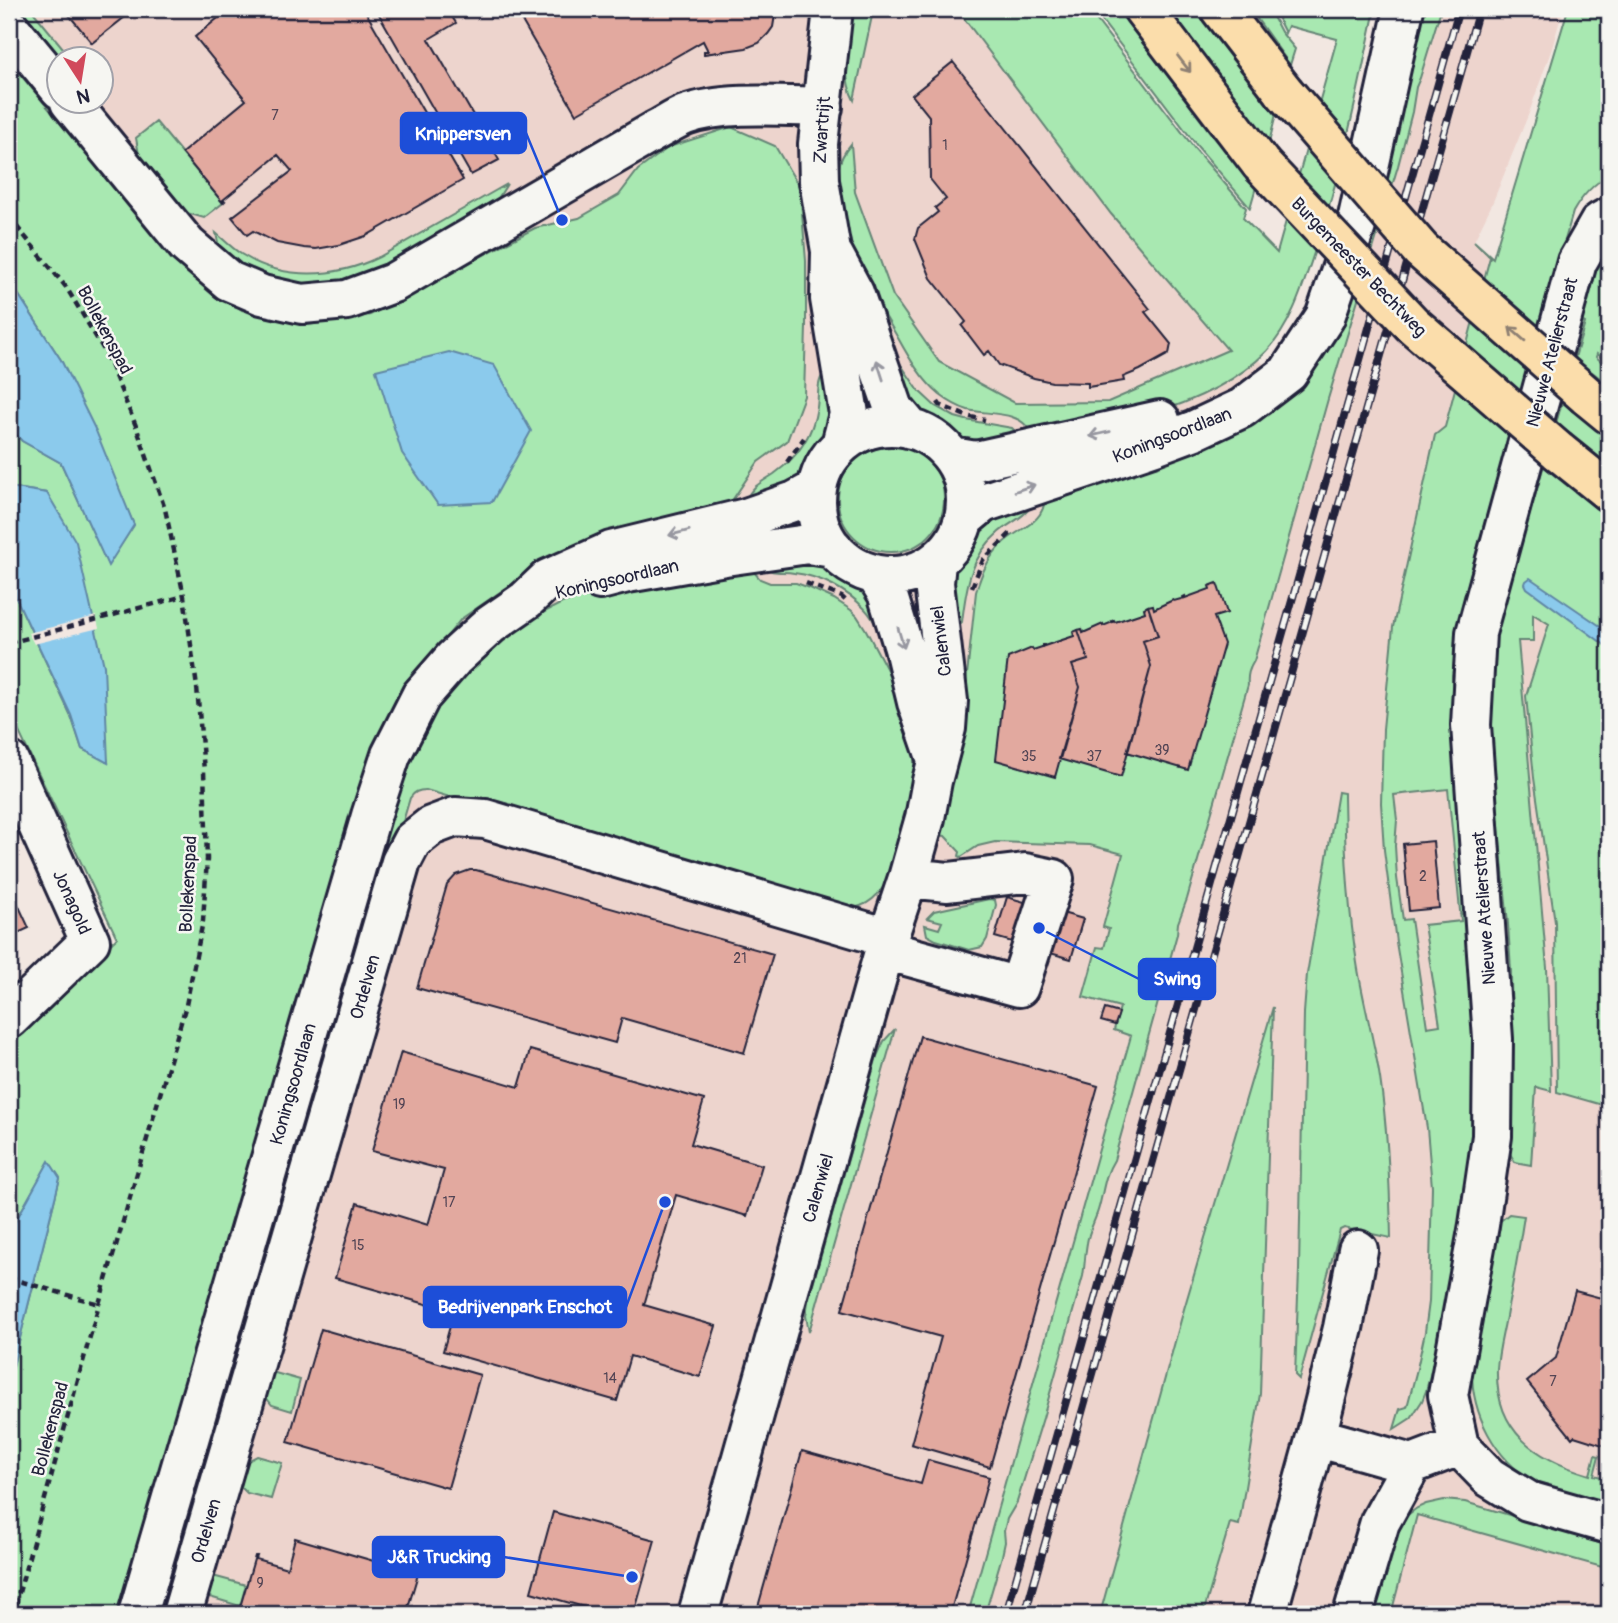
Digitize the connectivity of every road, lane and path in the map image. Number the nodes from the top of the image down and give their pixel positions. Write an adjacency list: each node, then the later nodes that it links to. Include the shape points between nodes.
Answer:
1 (833, 9): 8 (street, Zwartrijt)
2 (1143, 9): 18 (main road, Burgemeester Bechtweg, one-way to 18, bridge, via 1261,164 1412,324)
3 (1220, 9): 13 (main road, one-way to 3, bridge, via 1421,250 1284,92)
4 (1385, 9): 16 (street, Koningsoordlaan, one-way to 16, via 1341,217 1306,311 1275,357 1232,393 1190,413 976,461)
5 (1404, 9): 19 (street, Koningsoordlaan, one-way to 5, via 983,503 1155,445 1242,408 1288,373 1325,317 1356,226)
6 (9, 27): 7 (street)
7 (46, 72)
8 (823, 107): 9 (street, via 716,108 685,115 393,283 347,300 302,304 229,281 187,245); 12 (street, Zwartrijt, via 819,181)
9 (81, 116)
10 (9, 217): 23 (path, Bollekenspad, via 66,287 104,350 166,509)
11 (1609, 217): 35 (street, Nieuwe Atelierstraat, via 1600,222 1577,262 1476,633 1471,725 1493,1039 1492,1136 1448,1395)
12 (831, 251): 14 (street, Zwartrijt, one-way to 12, via 894,410 854,293); 15 (street, Zwartrijt, via 830,299 849,414)
13 (1598, 405)
14 (911, 429): 15 (street, via 887,426 863,432); 16 (street, via 927,435)
15 (842, 445): 17 (street, via 830,458)
16 (952, 457): 19 (street, via 962,476)
17 (817, 489): 20 (street, via 822,530); 24 (street, Koningsoordlaan, one-way to 24, via 746,518 611,551 548,579)
18 (1609, 492)
19 (965, 517): 21 (street, via 959,535)
20 (833, 548): 22 (street, via 852,565); 24 (street, Koningsoordlaan, via 808,544 725,556 627,573)
21 (936, 562): 22 (street, via 917,572); 27 (street, Calenwiel, via 934,583 948,701)
22 (876, 575): 27 (street, Calenwiel, one-way to 27, via 887,593)
23 (184, 596): 25 (path); 33 (path, Bollekenspad, via 204,771 207,859 203,921 186,1005)
24 (526, 600): 39 (street, Koningsoordlaan, via 490,625 446,667 421,696 391,755)
25 (9, 643)
26 (9, 761): 30 (street, Jonagold, via 90,941)
27 (938, 762): 28 (street, Calenwiel)
28 (908, 878): 29 (street, Calenwiel); 29 (street, Ordelven, via 948,881 1025,873 1054,879 1019,987)
29 (886, 944): 40 (street, Ordelven, via 485,819 455,817 431,826 412,841 401,862); 41 (street, Calenwiel)
30 (9, 1019)
31 (1357, 1250): 34 (street)
32 (9, 1278): 33 (path)
33 (99, 1304): 38 (path, Bollekenspad)
34 (1316, 1437): 36 (street); 42 (street)
35 (1459, 1446): 36 (street); 37 (street, via 1489,1477 1528,1502)
36 (1412, 1464): 43 (street, via 1380,1522)
37 (1609, 1524)
38 (13, 1614)
39 (138, 1614)
40 (181, 1614)
41 (698, 1614)
42 (1267, 1614)
43 (1353, 1614)

